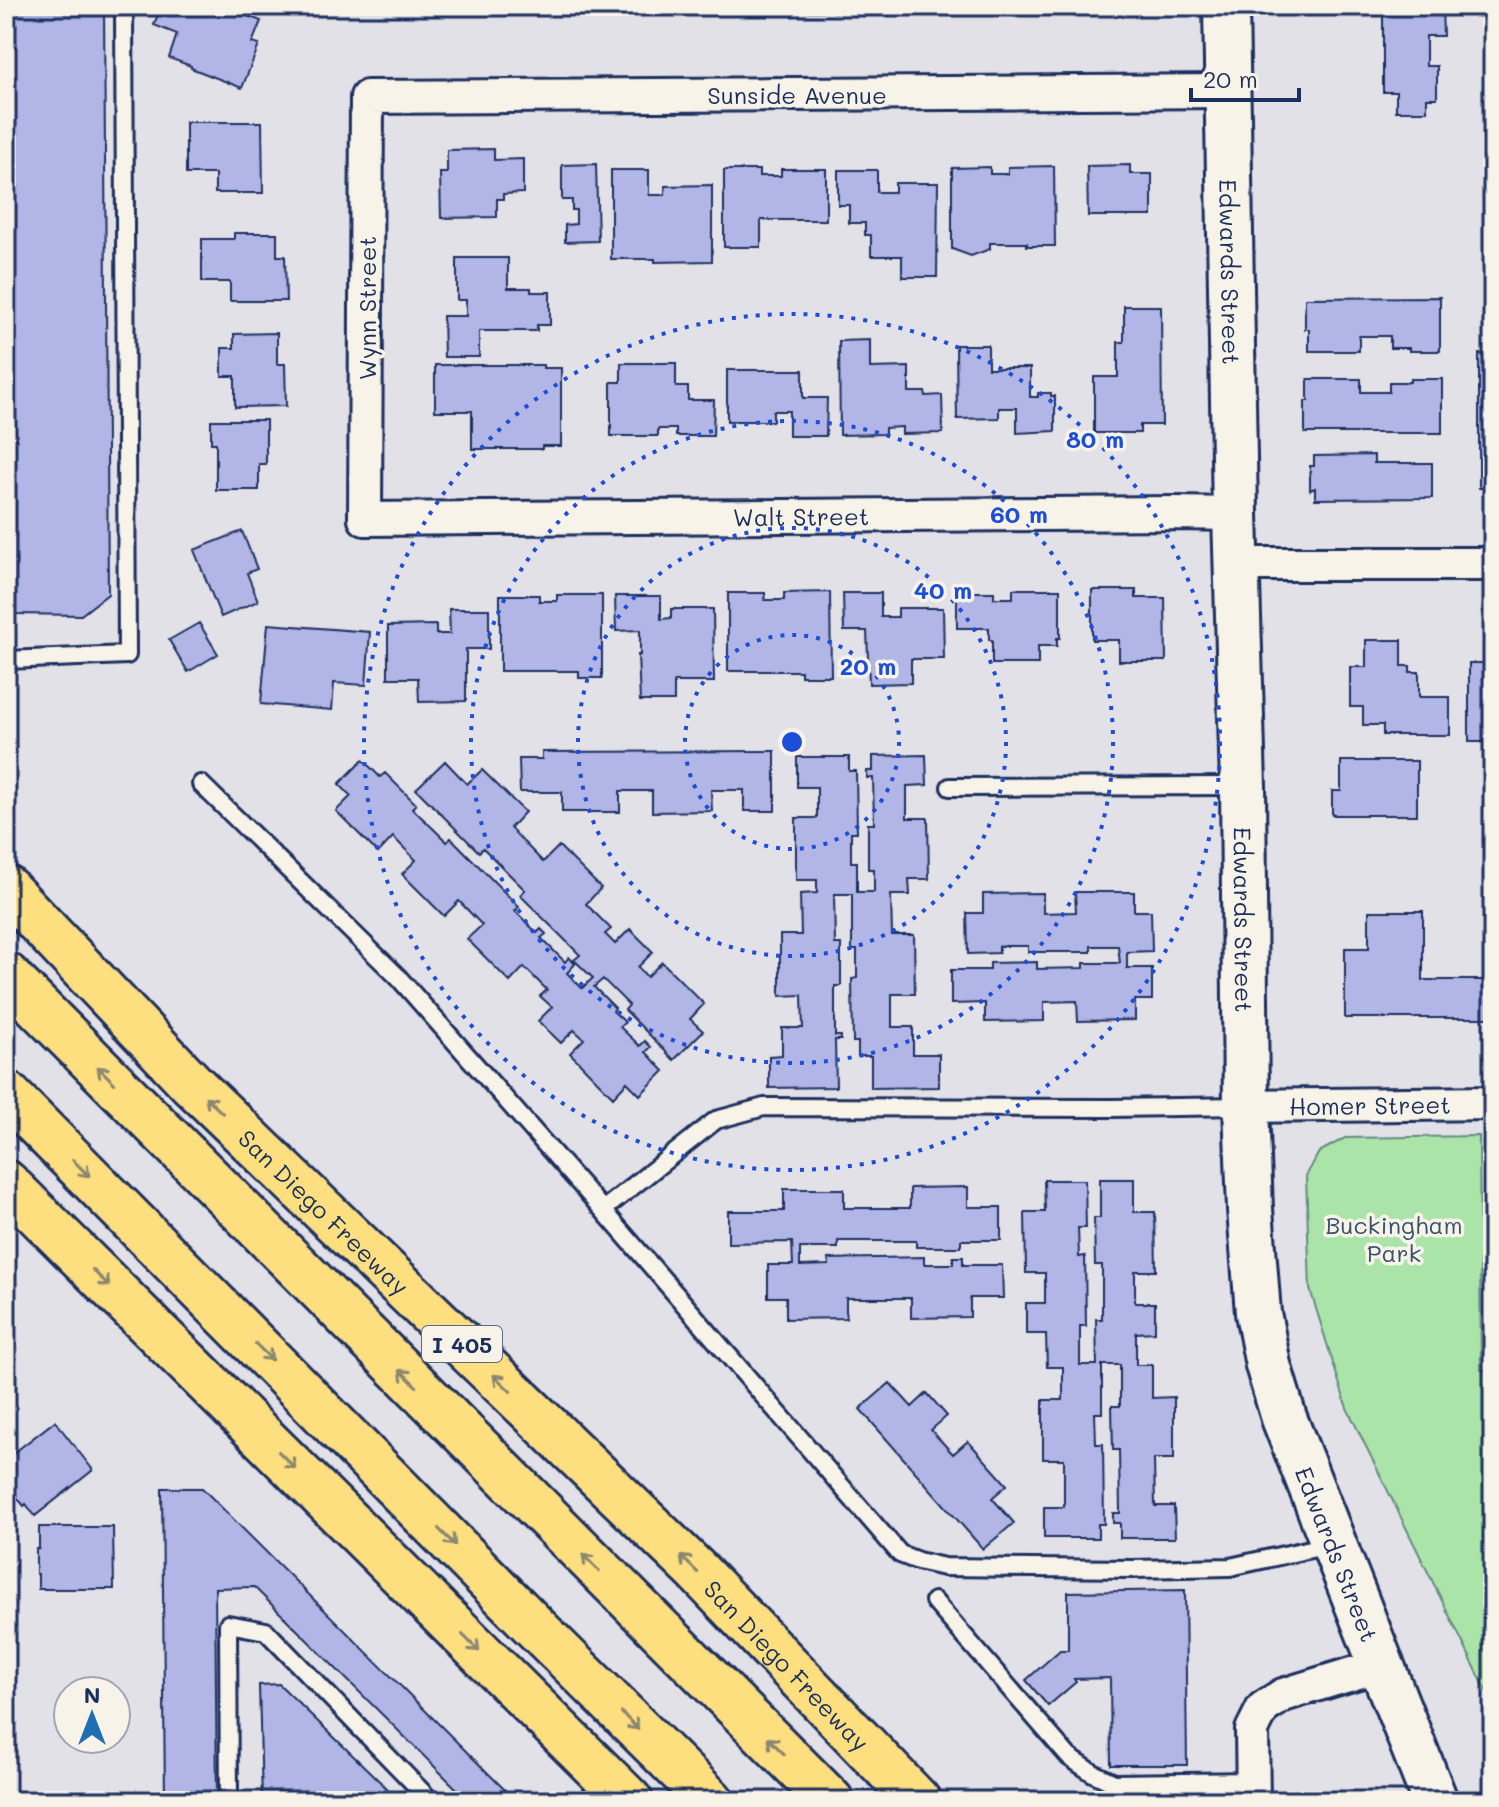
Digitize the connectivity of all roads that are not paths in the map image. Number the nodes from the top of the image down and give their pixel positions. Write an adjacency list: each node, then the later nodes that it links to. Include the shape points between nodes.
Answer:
1 (124, 6): 9 (lane, via 127,655)
2 (1226, 6): 3 (street, Edwards Street)
3 (1227, 91): 4 (street, Sunside Avenue); 5 (street, Edwards Street)
4 (367, 97): 6 (street, Wynn Street)
5 (1235, 514): 6 (street, Walt Street); 7 (street, Edwards Street)
6 (365, 519)
7 (1237, 564): 8 (street); 11 (street, Edwards Street)
8 (1493, 564)
9 (6, 660)
10 (201, 784): 19 (lane, via 398,977)
11 (1243, 786): 12 (lane); 17 (street, Edwards Street)
12 (950, 787)
13 (6, 888): 29 (highway, San Diego Freeway / I 405, one-way to 13, via 697,1571 192,1084)
14 (6, 975): 28 (highway, one-way to 14)
15 (6, 1093): 27 (highway, one-way to 27)
16 (1493, 1103): 17 (street, Homer Street)
17 (1246, 1106): 19 (lane, via 764,1107 716,1120); 20 (street, Edwards Street, via 1258,1313 1268,1365)
18 (6, 1183): 26 (highway, one-way to 26)
19 (603, 1210): 20 (lane, via 900,1554 944,1567 1230,1567)
20 (1335, 1543): 22 (street, Edwards Street)
21 (934, 1601): 23 (lane, via 1069,1757 1093,1773 1114,1783)
22 (1381, 1665): 23 (street, via 1283,1695 1263,1708 1252,1730); 30 (street, Edwards Street)
23 (1253, 1791)
24 (229, 1801): 25 (lane, via 228,1624 266,1631)
25 (431, 1801)
26 (630, 1801)
27 (711, 1801)
28 (831, 1801)
29 (918, 1801)
30 (1435, 1801)

